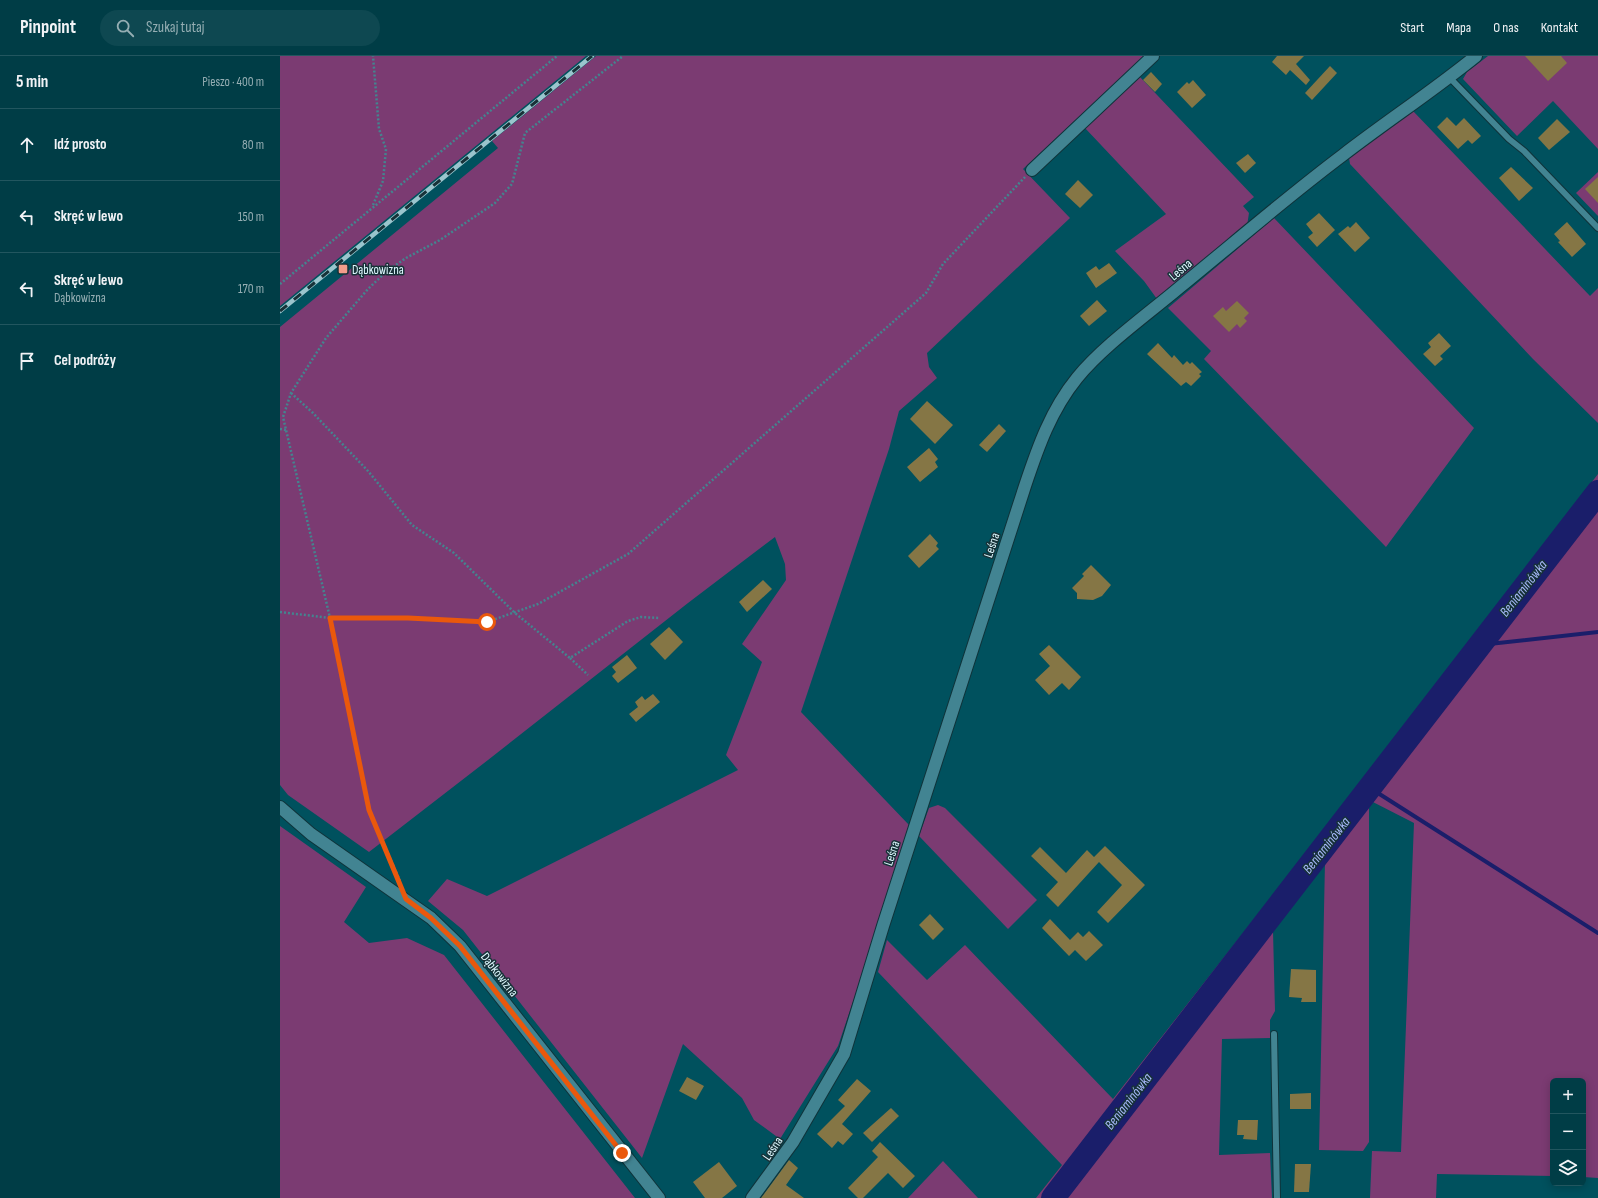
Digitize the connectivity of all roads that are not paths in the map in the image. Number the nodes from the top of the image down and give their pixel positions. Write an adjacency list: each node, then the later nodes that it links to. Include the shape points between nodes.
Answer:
1 (1153, 56): 4 (street)
2 (1476, 56): 3 (street, Leśna)
3 (1450, 78): 5 (lane); 9 (street, Leśna, via 1343,155 1272,211 1109,347 1078,377 1061,401 1041,438 1022,493 844,1054 793,1142)
4 (1032, 170)
5 (1598, 228)
6 (280, 807): 8 (street, Dąbkowizna, via 311,834 431,918 460,946)
7 (1274, 1034): 10 (lane)
8 (659, 1198)
9 (752, 1198)
10 (1277, 1198)

